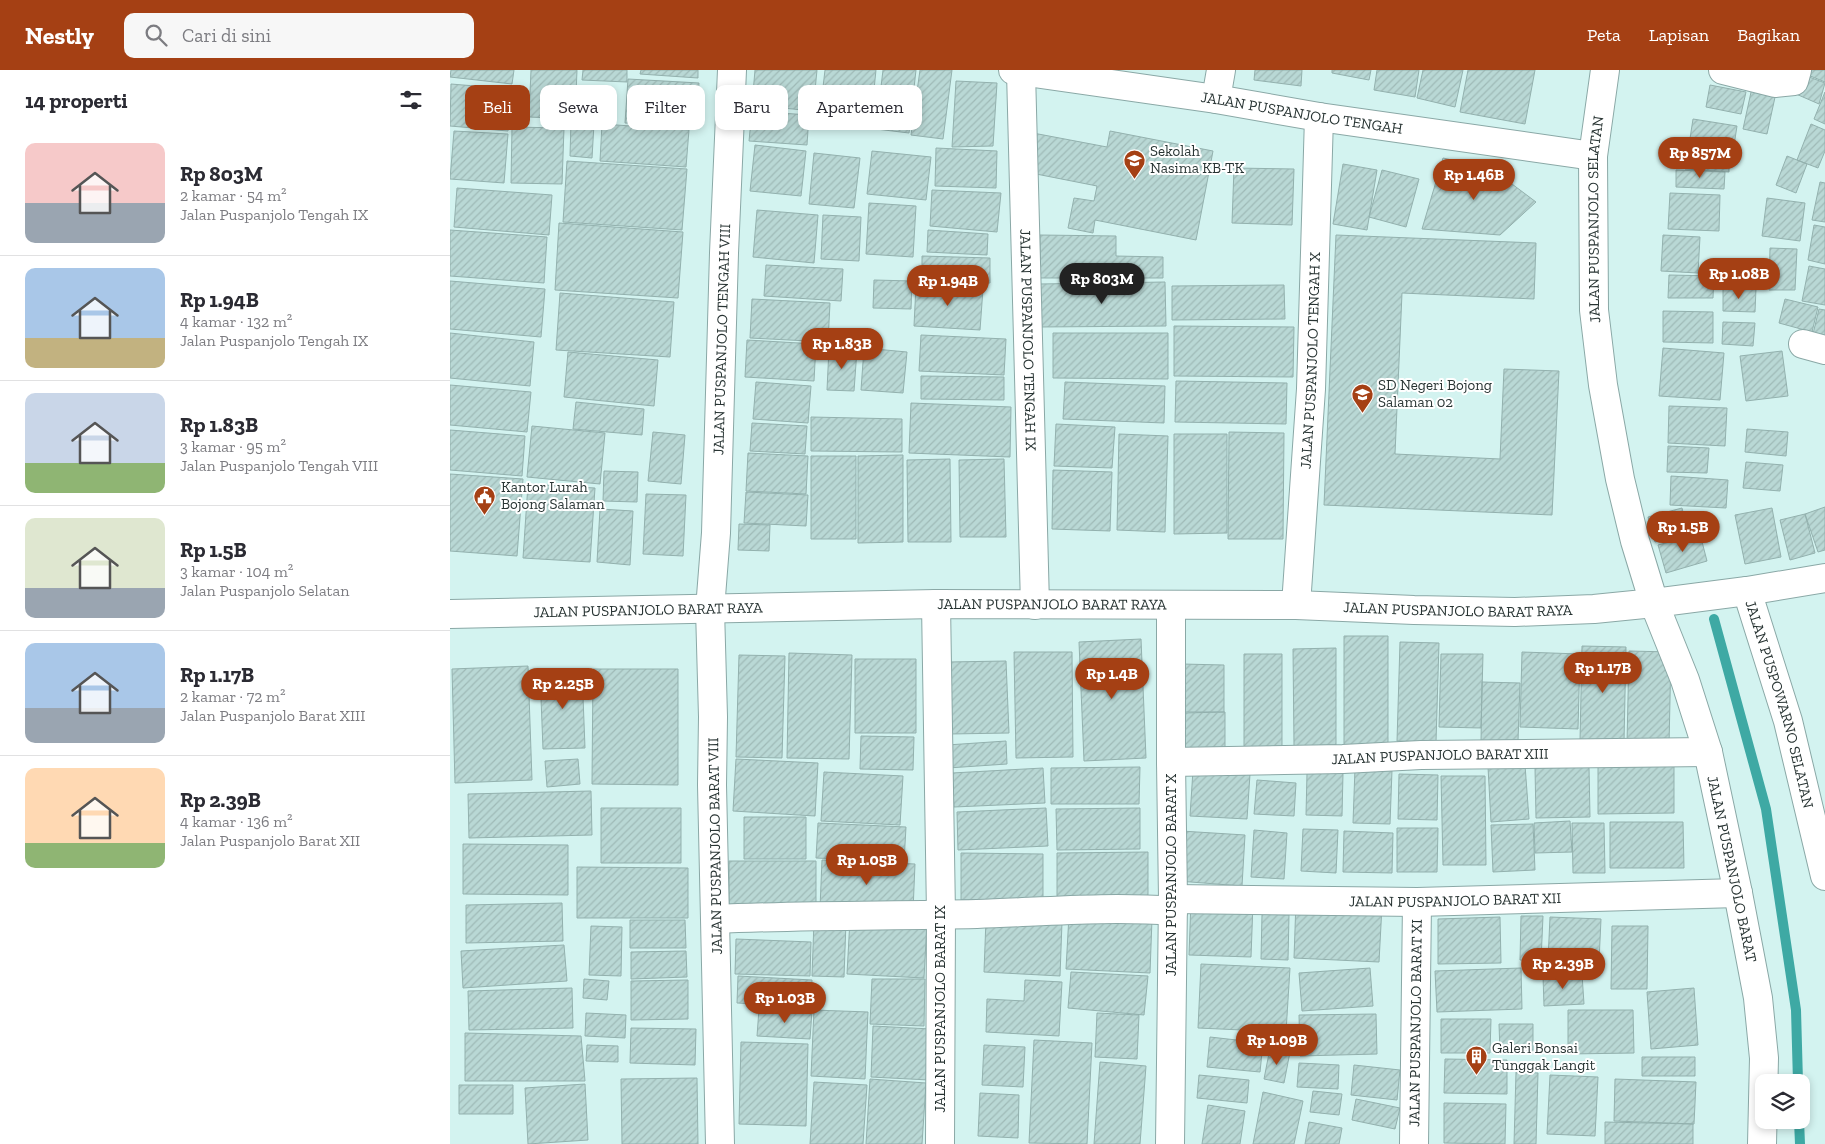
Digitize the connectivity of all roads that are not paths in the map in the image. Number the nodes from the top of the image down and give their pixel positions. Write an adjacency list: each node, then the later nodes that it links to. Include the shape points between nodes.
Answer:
1 (732, 70): 17 (street, JALAN PUSPANJOLO TENGAH VIII, via 716,533)
2 (1221, 70): 7 (street)
3 (1605, 70): 9 (street, JALAN PUSPANJOLO SELATAN)
4 (1724, 70): 5 (street, via 1774,83 1794,81)
5 (1797, 70)
6 (1017, 71): 7 (street, JALAN PUSPANJOLO TENGAH); 14 (street, JALAN PUSPANJOLO TENGAH IX)
7 (1216, 98): 8 (street, JALAN PUSPANJOLO TENGAH)
8 (1318, 117): 9 (street, JALAN PUSPANJOLO TENGAH); 15 (street, JALAN PUSPANJOLO TENGAH X, via 1311,389)
9 (1593, 156): 12 (street, JALAN PUSPANJOLO SELATAN, via 1594,310 1603,385 1620,479)
10 (1825, 578): 11 (street, JALAN PUSPANJOLO BARAT RAYA)
11 (1747, 591): 12 (street, JALAN PUSPANJOLO BARAT RAYA); 21 (street, JALAN PUSPOWARNO SELATAN, via 1788,721)
12 (1654, 603): 15 (street, JALAN PUSPANJOLO BARAT RAYA, via 1515,612); 19 (street, JALAN PUSPANJOLO BARAT, via 1686,680)
13 (936, 604): 14 (street, JALAN PUSPANJOLO BARAT RAYA); 17 (street, JALAN PUSPANJOLO BARAT RAYA); 25 (street, JALAN PUSPANJOLO BARAT IX)
14 (1035, 605): 16 (street, JALAN PUSPANJOLO BARAT RAYA)
15 (1296, 605): 16 (street, JALAN PUSPANJOLO BARAT RAYA)
16 (1171, 606): 20 (street, JALAN PUSPANJOLO BARAT X)
17 (710, 609): 18 (street, JALAN PUSPANJOLO BARAT RAYA); 26 (street, JALAN PUSPANJOLO BARAT VIII)
18 (450, 614)
19 (1708, 752): 20 (street, JALAN PUSPANJOLO BARAT XIII); 22 (street, JALAN PUSPANJOLO BARAT)
20 (1171, 762): 24 (street, JALAN PUSPANJOLO BARAT X)
21 (1825, 876)
22 (1738, 893): 23 (street, JALAN PUSPANJOLO BARAT XII); 31 (street, JALAN PUSPANJOLO BARAT, via 1758,998 1764,1058)
23 (1417, 902): 24 (street, JALAN PUSPANJOLO BARAT XII); 30 (street, JALAN PUSPANJOLO BARAT XI)
24 (1173, 905): 25 (street, JALAN PUSPANJOLO BARAT XII); 29 (street, JALAN PUSPANJOLO BARAT X)
25 (941, 914): 26 (street, JALAN PUSPANJOLO BARAT XII); 28 (street, JALAN PUSPANJOLO BARAT IX)
26 (716, 919): 27 (street, JALAN PUSPANJOLO BARAT VIII)
27 (720, 1144)
28 (940, 1144)
29 (1170, 1144)
30 (1414, 1144)
31 (1762, 1144)

